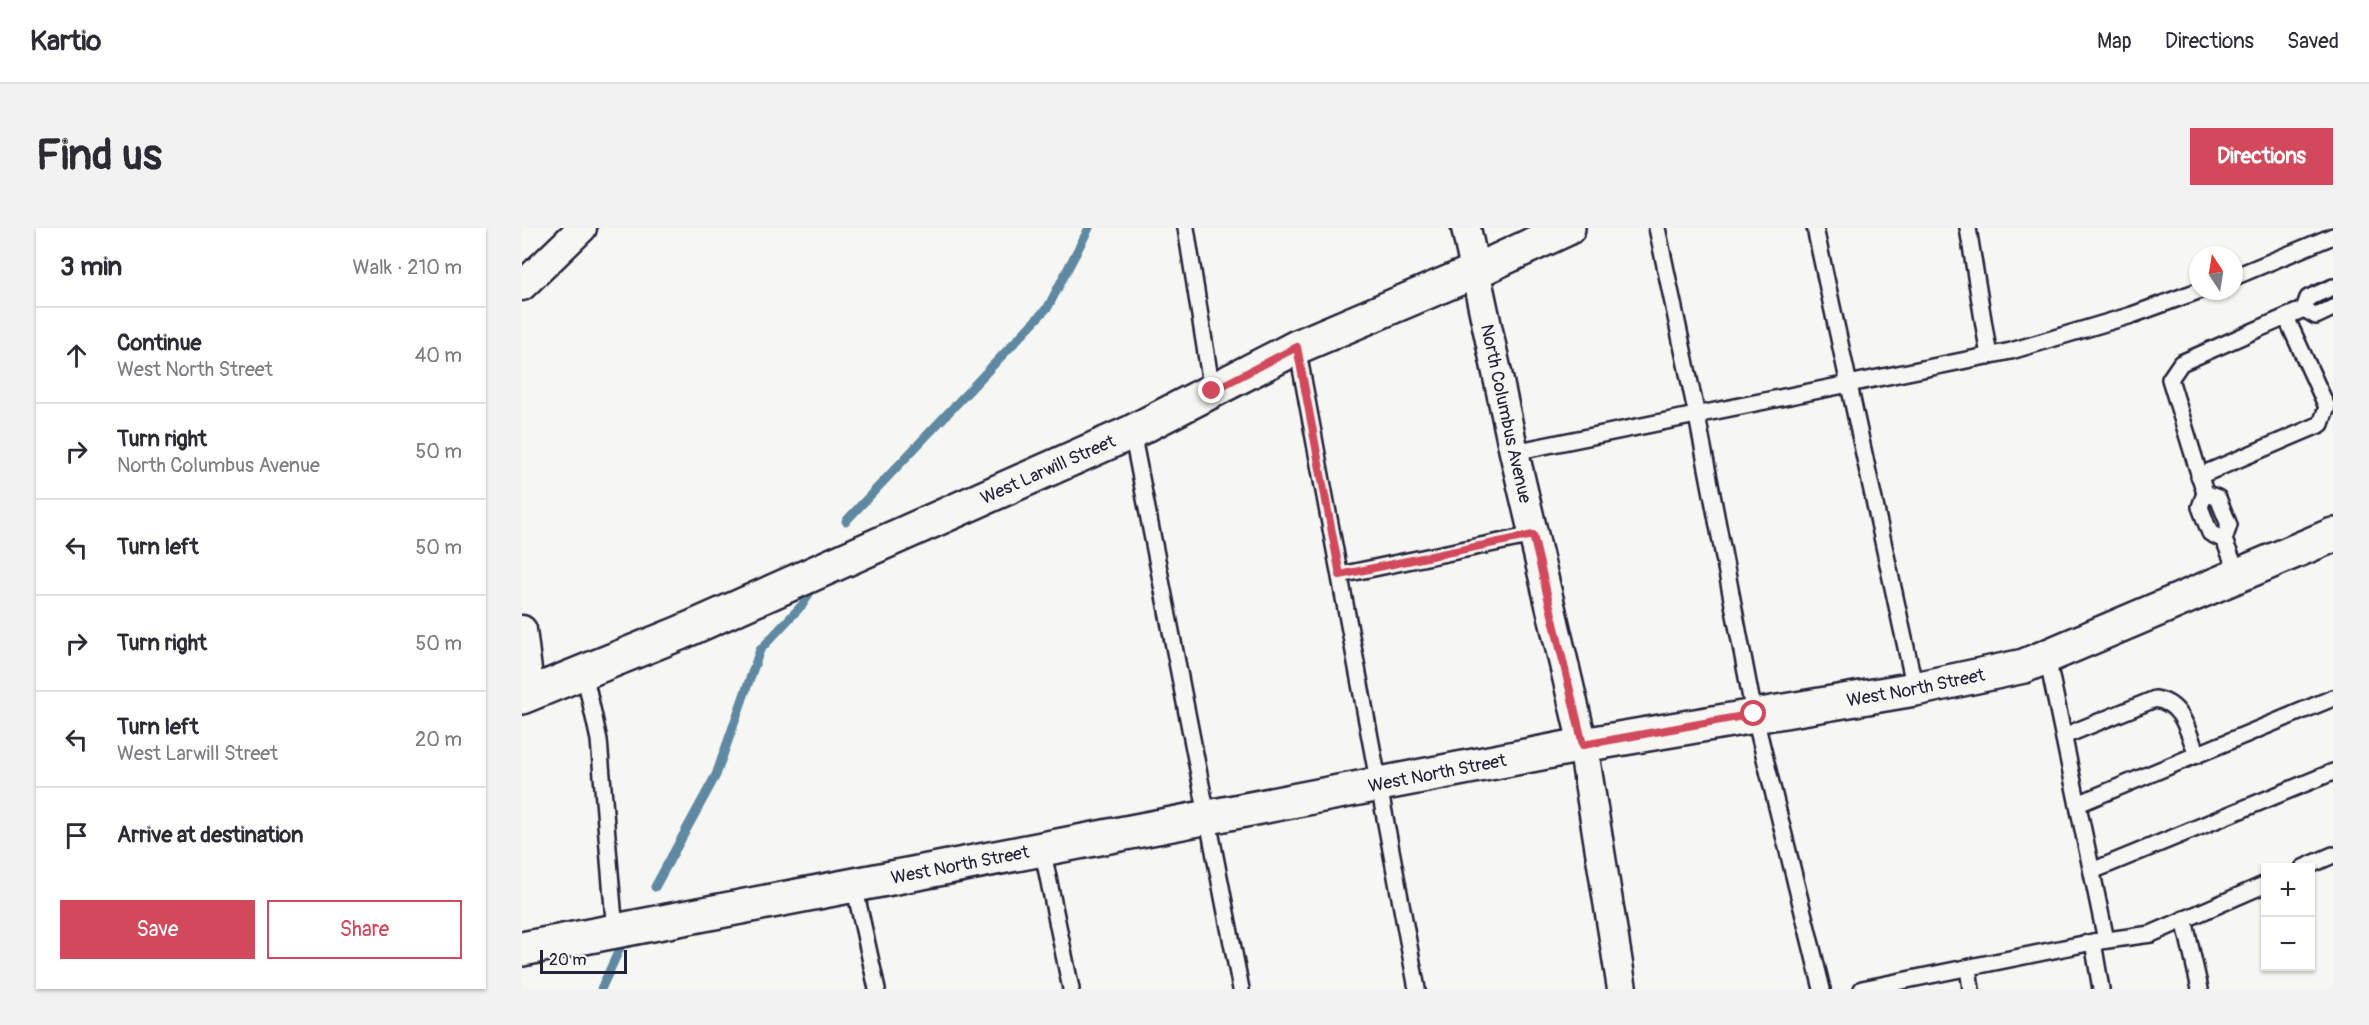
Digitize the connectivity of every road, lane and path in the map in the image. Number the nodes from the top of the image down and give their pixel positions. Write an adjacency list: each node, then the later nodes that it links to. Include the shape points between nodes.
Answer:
1 (582, 228): 11 (street)
2 (1186, 228): 20 (lane)
3 (1467, 228): 9 (street, North Columbus Avenue)
4 (1568, 228): 9 (street, West Larwill Street)
5 (1657, 228): 21 (lane)
6 (1815, 228): 19 (lane)
7 (1968, 228): 18 (lane)
8 (2333, 236): 10 (lane)
9 (1476, 271): 17 (street, West Larwill Street); 23 (street, North Columbus Avenue)
10 (2243, 273)
11 (522, 286)
12 (2333, 287): 15 (lane, via 2308,298)
13 (2189, 295): 18 (lane)
14 (2333, 308): 15 (lane, via 2316,316)
15 (2304, 309): 16 (lane)
16 (2286, 317): 24 (lane, via 2181,363 2170,380); 24 (lane, via 2327,407 2321,424)
17 (1297, 347): 20 (street, West Larwill Street); 28 (lane)
18 (1989, 356): 19 (lane)
19 (1847, 385): 21 (lane); 32 (lane)
20 (1212, 391): 22 (street, West Larwill Street)
21 (1697, 416): 23 (lane); 35 (lane)
22 (1132, 432): 31 (street, West Larwill Street); 42 (lane)
23 (1514, 452): 25 (street, North Columbus Avenue)
24 (2199, 476): 27 (lane, via 2205,493 2218,498 2229,525 2224,540)
25 (1533, 535): 28 (lane); 37 (street, North Columbus Avenue)
26 (2333, 535): 27 (street, West North Street)
27 (2238, 574): 30 (street, West North Street)
28 (1340, 575): 40 (lane)
29 (522, 630): 33 (street)
30 (2047, 657): 32 (street, West North Street, via 2024,666); 36 (lane)
31 (584, 672): 33 (street, West Larwill Street); 50 (lane, via 599,740)
32 (1915, 689): 35 (street, West North Street)
33 (526, 695)
34 (2333, 698): 38 (lane)
35 (1754, 714): 37 (street, West North Street); 59 (lane)
36 (2064, 736): 38 (lane, via 2156,699 2178,709); 41 (lane)
37 (1583, 745): 40 (street, West North Street); 58 (street, North Columbus Avenue)
38 (2197, 754): 41 (lane)
39 (2333, 772): 46 (lane)
40 (1379, 785): 42 (street, West North Street); 57 (lane)
41 (2078, 804): 46 (lane)
42 (1206, 818): 43 (street, West North Street); 56 (lane)
43 (1042, 849): 47 (street, West North Street); 55 (lane)
44 (2333, 855): 45 (lane)
45 (2313, 863)
46 (2092, 871): 51 (lane)
47 (854, 885): 50 (street, West North Street); 54 (lane)
48 (2261, 886): 49 (lane)
49 (2184, 919): 51 (lane, via 2151,934); 63 (lane)
50 (615, 932): 52 (street, West North Street)
51 (2100, 941): 53 (lane); 62 (lane)
52 (522, 949)
53 (1968, 968): 60 (lane); 61 (lane)
54 (878, 989)
55 (1071, 989)
56 (1241, 989)
57 (1417, 989)
58 (1622, 989)
59 (1821, 989)
60 (1862, 989)
61 (1971, 989)
62 (2101, 989)
63 (2200, 989)

